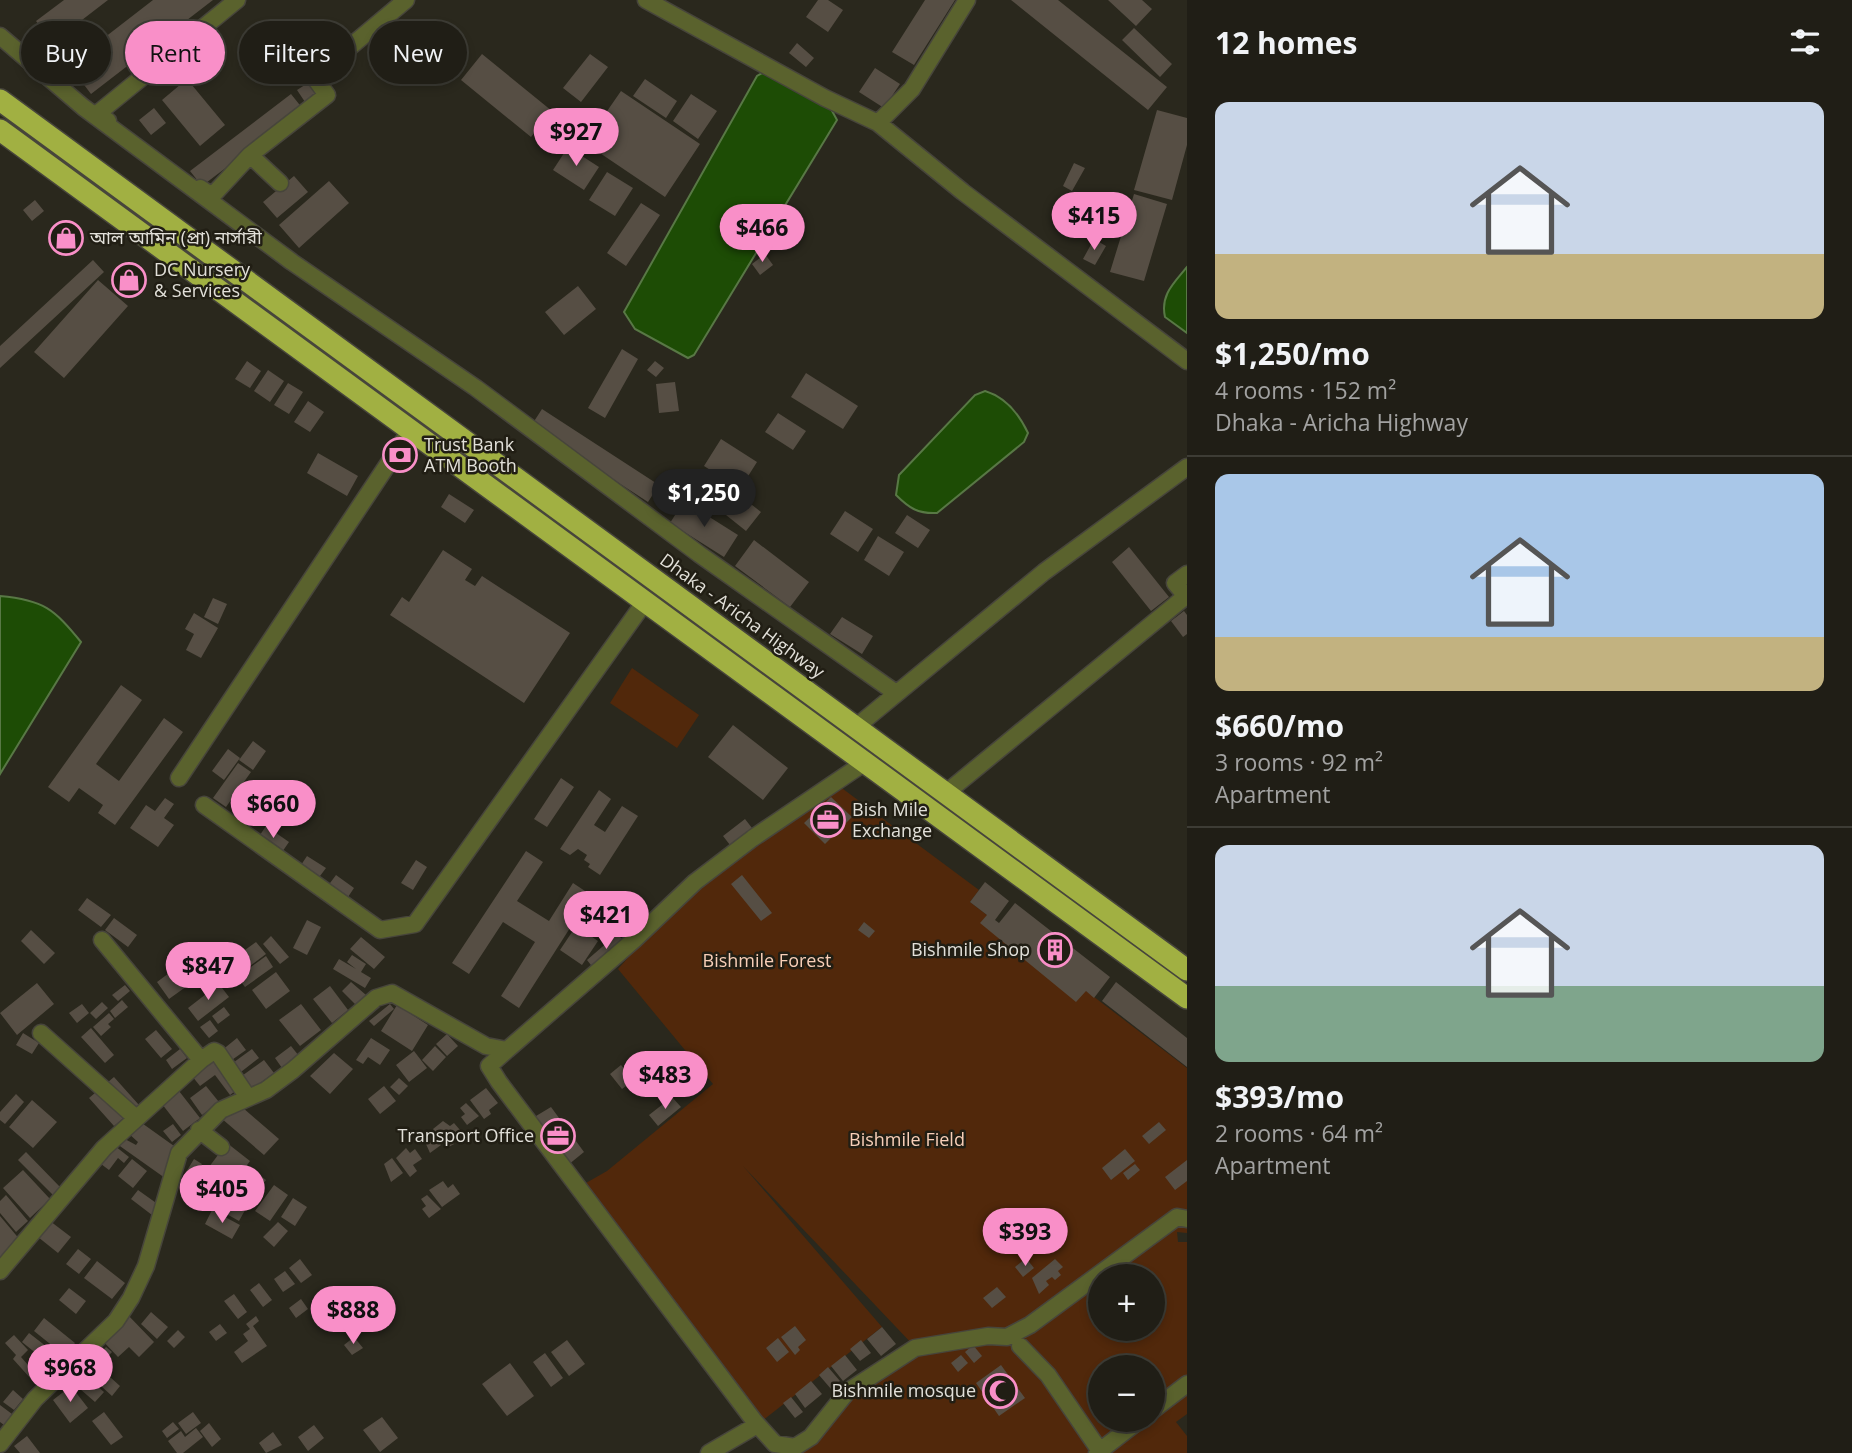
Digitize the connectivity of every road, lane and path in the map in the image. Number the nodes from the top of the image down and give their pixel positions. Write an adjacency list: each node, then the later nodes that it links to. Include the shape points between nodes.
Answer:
1 (237, 0): 9 (street, via 97,114 212,196)
2 (406, 0): 9 (street, via 314,78 327,94)
3 (646, 0): 7 (street)
4 (967, 0): 7 (street, via 912,89)
5 (0, 36): 16 (street, via 83,107 292,262 476,388)
6 (0, 100): 17 (highway, Dhaka - Aricha Highway)
7 (878, 123): 11 (street)
8 (0, 130): 12 (highway)
9 (250, 155): 10 (street)
10 (280, 183)
11 (1187, 361)
12 (410, 431): 15 (highway); 19 (street)
13 (1186, 470): 16 (street, via 1044,572)
14 (1187, 574): 20 (street, via 1175,583 1186,596)
15 (644, 603): 18 (highway); 21 (street, via 415,924 380,930)
16 (896, 693): 17 (street)
17 (856, 727): 20 (highway, Dhaka - Aricha Highway)
18 (864, 763): 24 (highway); 26 (street, via 695,882)
19 (179, 778)
20 (946, 793): 23 (highway, Dhaka - Aricha Highway)
21 (204, 805)
22 (102, 940): 27 (street)
23 (1187, 970)
24 (1187, 998)
25 (41, 1033): 29 (street)
26 (507, 1050): 28 (street, via 486,1046 392,993 376,998 266,1090); 37 (street, via 489,1066 499,1082)
27 (201, 1060): 28 (street, via 218,1053); 29 (street)
28 (247, 1096): 30 (street)
29 (136, 1118): 33 (street, via 104,1147)
30 (199, 1130): 31 (street); 39 (street, via 178,1153 146,1266 117,1321 35,1399)
31 (221, 1147)
32 (1187, 1219): 40 (street, via 1177,1217 1007,1337 915,1348 847,1392 811,1437 794,1447)
33 (0, 1271)
34 (1020, 1346): 41 (street, via 1048,1375)
35 (1187, 1384): 36 (street)
36 (1165, 1401)
37 (757, 1425): 40 (street); 42 (street)
38 (1124, 1432): 41 (street)
39 (0, 1444)
40 (778, 1449)
41 (1099, 1452)
42 (709, 1453)

